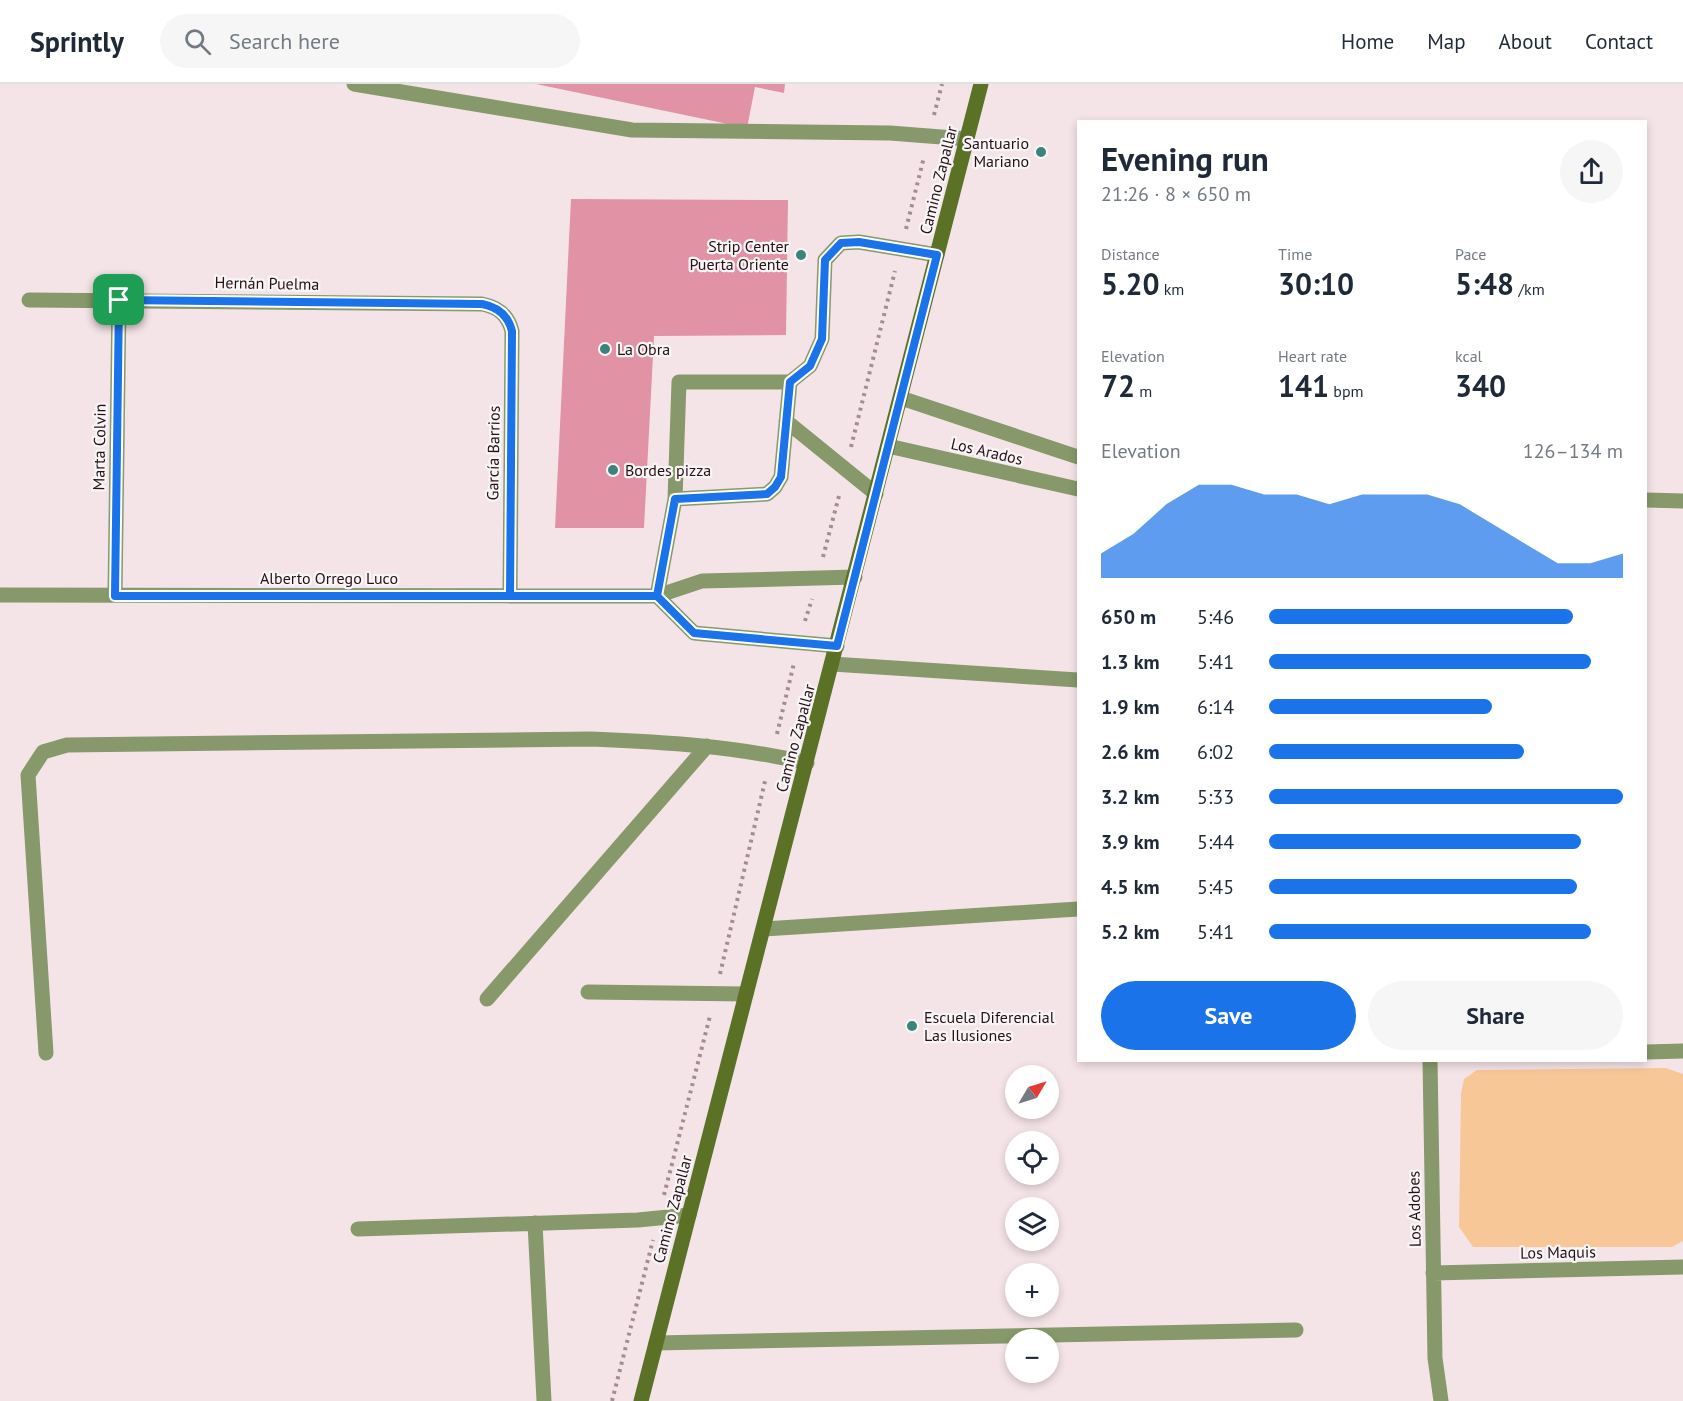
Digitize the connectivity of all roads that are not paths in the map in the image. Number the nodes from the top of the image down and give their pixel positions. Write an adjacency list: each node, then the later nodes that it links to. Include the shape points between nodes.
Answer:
1 (354, 84): 3 (street, via 632,130 890,133)
2 (981, 84): 3 (street, Camino Zapallar)
3 (967, 139): 4 (street, Camino Zapallar)
4 (937, 255): 8 (street, via 859,242 841,243 825,260 822,339 810,366); 9 (street, Camino Zapallar)
5 (29, 300): 6 (street, Hernán Puelma)
6 (119, 300): 7 (street, Hernán Puelma, via 482,304); 20 (street, Marta Colvin)
7 (502, 313): 21 (street, García Barrios, via 512,331)
8 (790, 382): 10 (street); 15 (street, via 679,382)
9 (901, 398): 11 (street, Camino Zapallar); 12 (street, Los Arados)
10 (786, 421): 14 (street); 15 (street, via 781,477 767,494)
11 (888, 446): 13 (street, Los Arados); 14 (street, Camino Zapallar)
12 (1077, 457)
13 (1077, 489)
14 (876, 494): 18 (street, Camino Zapallar)
15 (675, 499): 22 (street)
16 (1647, 500): 17 (street)
17 (1683, 501)
18 (855, 577): 22 (street, Alberto Orrego Luco, via 702,581); 23 (street, Camino Zapallar)
19 (0, 595): 20 (street, Alberto Orrego Luco)
20 (115, 596): 21 (street, Alberto Orrego Luco)
21 (510, 596): 22 (street, Alberto Orrego Luco)
22 (657, 596): 23 (street, via 694,633)
23 (837, 646): 24 (street, Camino Zapallar)
24 (832, 664): 25 (street); 27 (street, Camino Zapallar)
25 (1077, 680)
26 (707, 746): 27 (street); 32 (street); 35 (street, via 602,739 512,739 67,745 43,752 28,775)
27 (807, 763): 29 (street, Camino Zapallar)
28 (1077, 909): 29 (street)
29 (764, 929): 31 (street, Camino Zapallar)
30 (588, 992): 31 (street)
31 (746, 994): 37 (street, Camino Zapallar)
32 (487, 999)
33 (1683, 1051): 34 (street)
34 (1647, 1052)
35 (46, 1053)
36 (1430, 1062): 41 (street, Los Adobes)
37 (689, 1215): 38 (street); 43 (street, Camino Zapallar)
38 (535, 1223): 39 (street); 44 (street)
39 (358, 1229)
40 (1683, 1267): 41 (street, Los Maquis)
41 (1433, 1273): 46 (street, Los Adobes, via 1435,1358)
42 (1296, 1330): 43 (street)
43 (656, 1343): 45 (street, Camino Zapallar)
44 (544, 1401)
45 (641, 1401)
46 (1441, 1401)

